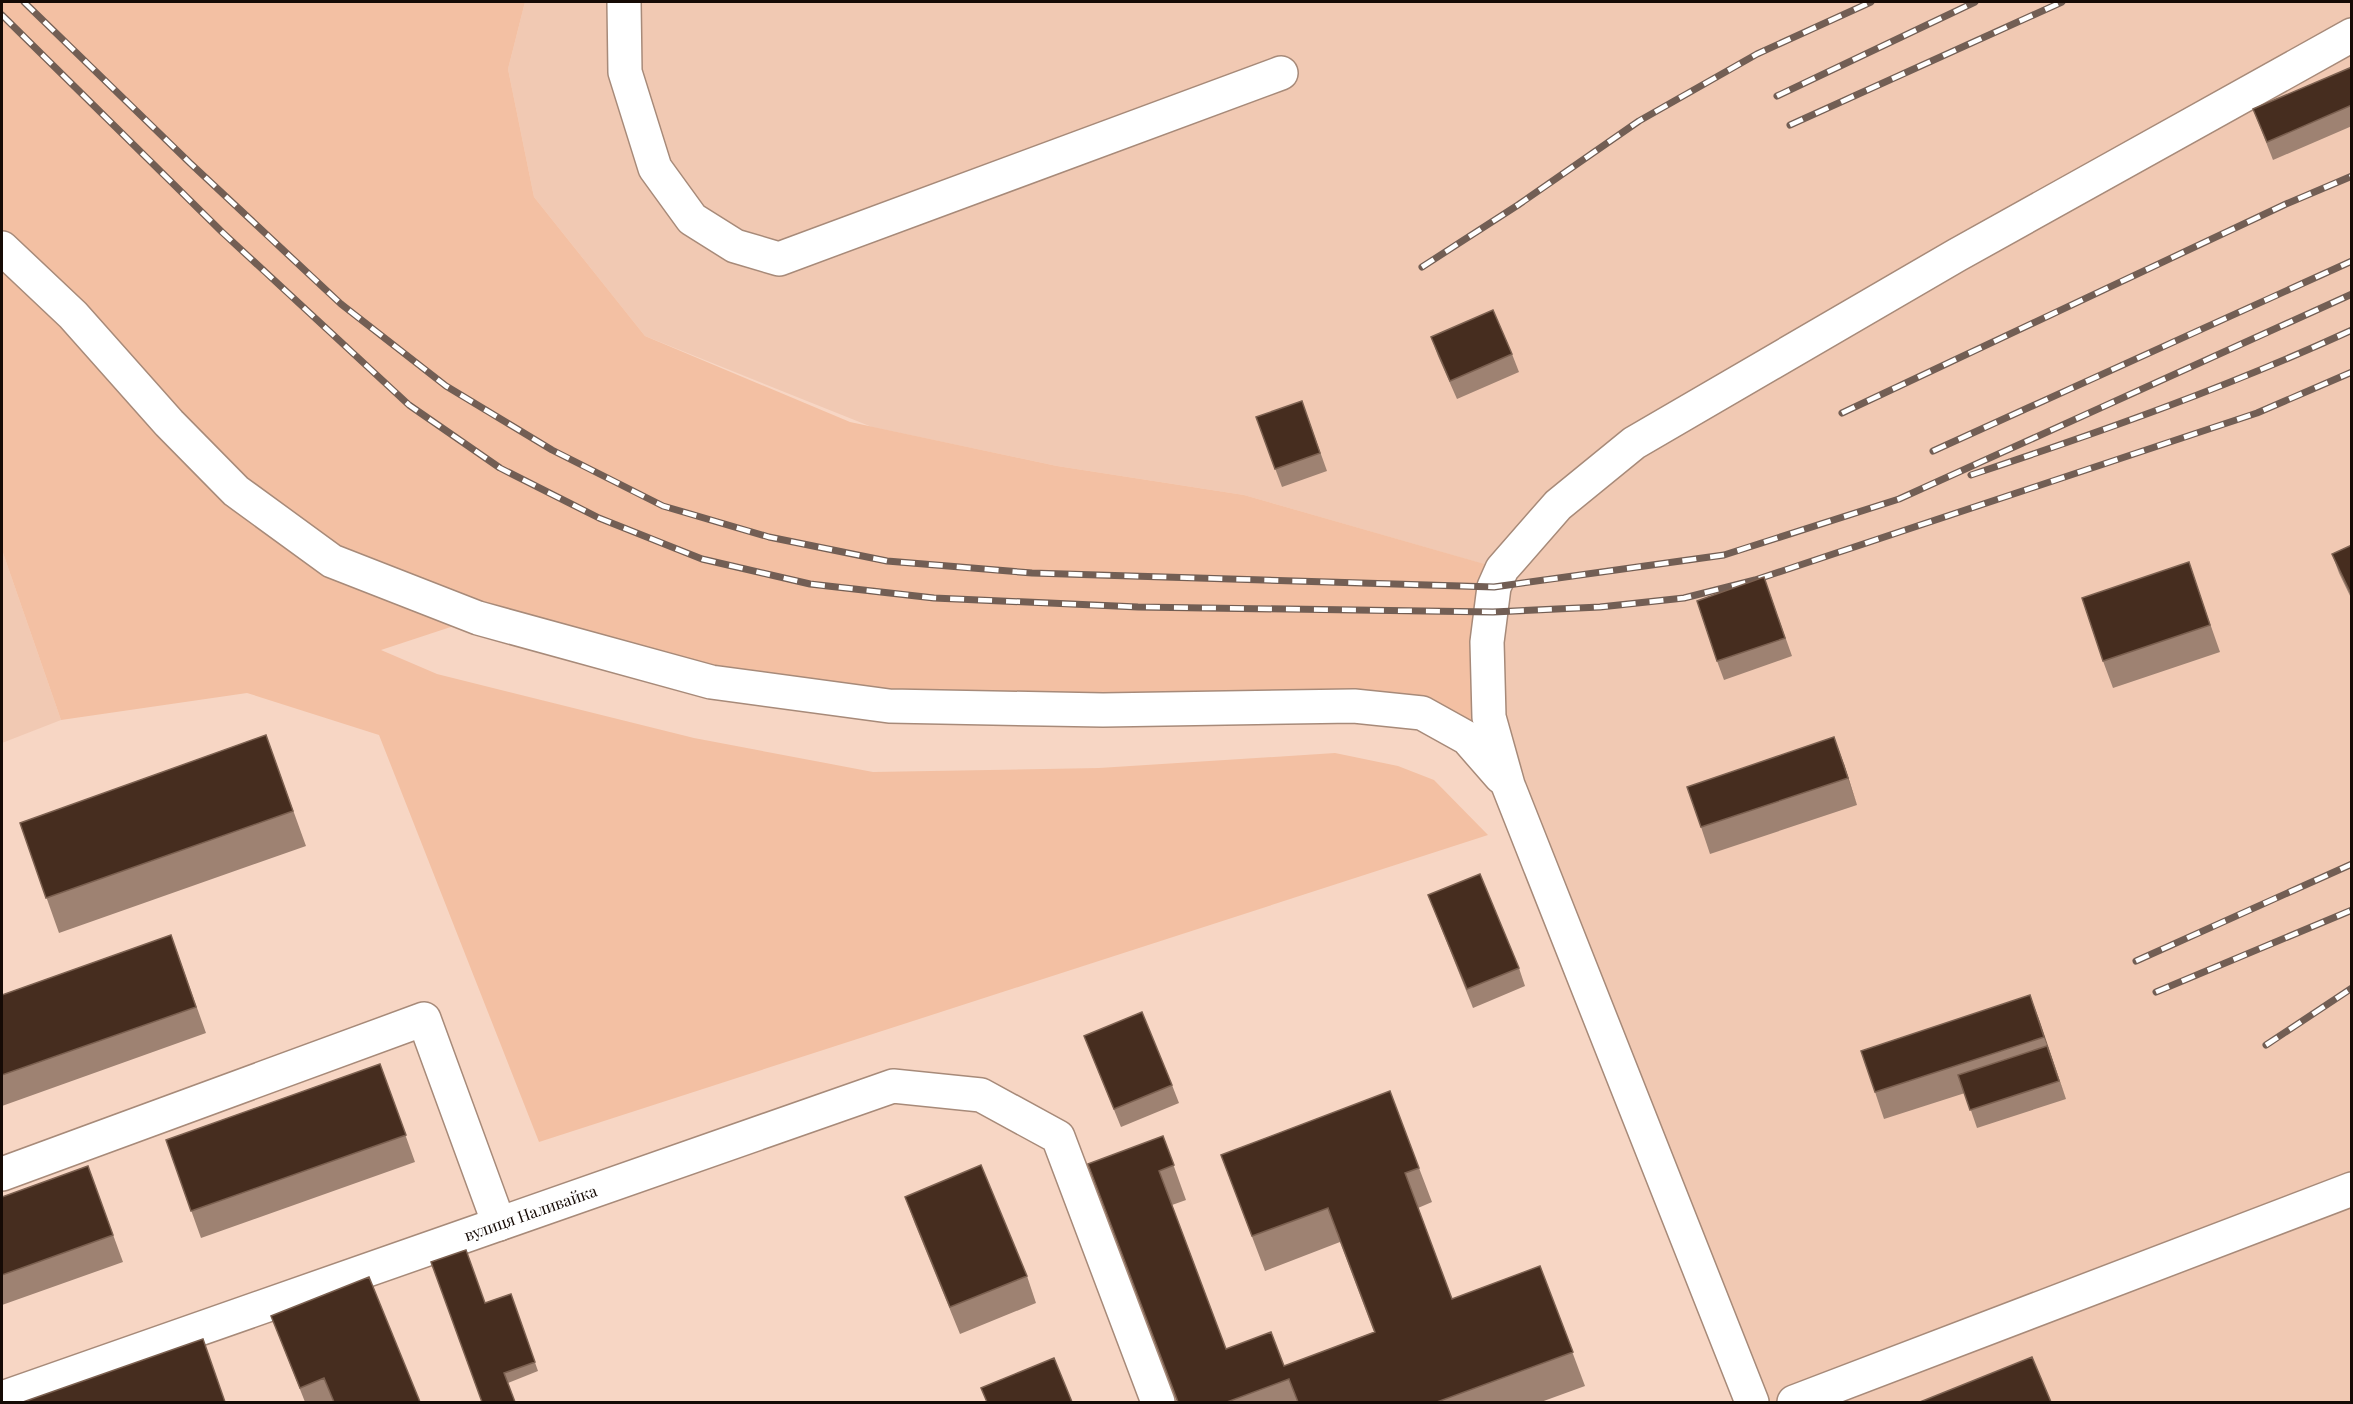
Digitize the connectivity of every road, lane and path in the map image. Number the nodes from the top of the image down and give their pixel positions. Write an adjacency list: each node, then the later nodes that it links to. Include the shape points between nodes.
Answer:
1 (624, 2): 3 (street, via 625,72 655,168 692,219 735,246 779,259)
2 (2352, 35): 5 (street, via 1957,255 1634,443 1558,505 1502,569 1494,586 1487,642 1489,717)
3 (1281, 73)
4 (2, 248): 5 (street, via 73,315 236,491 332,561 478,618 711,682 889,706 1103,710 1354,706 1422,713 1467,738)
5 (1508, 785): 11 (street)
6 (2, 1174): 8 (street, via 424,1019)
7 (2352, 1189): 12 (street)
8 (499, 1224): 9 (street, вулиця Наливайка); 10 (street, вулиця Наливайка, via 893,1086 981,1095 1058,1137)
9 (2, 1398)
10 (1158, 1402)
11 (1752, 1402)
12 (1794, 1402)

